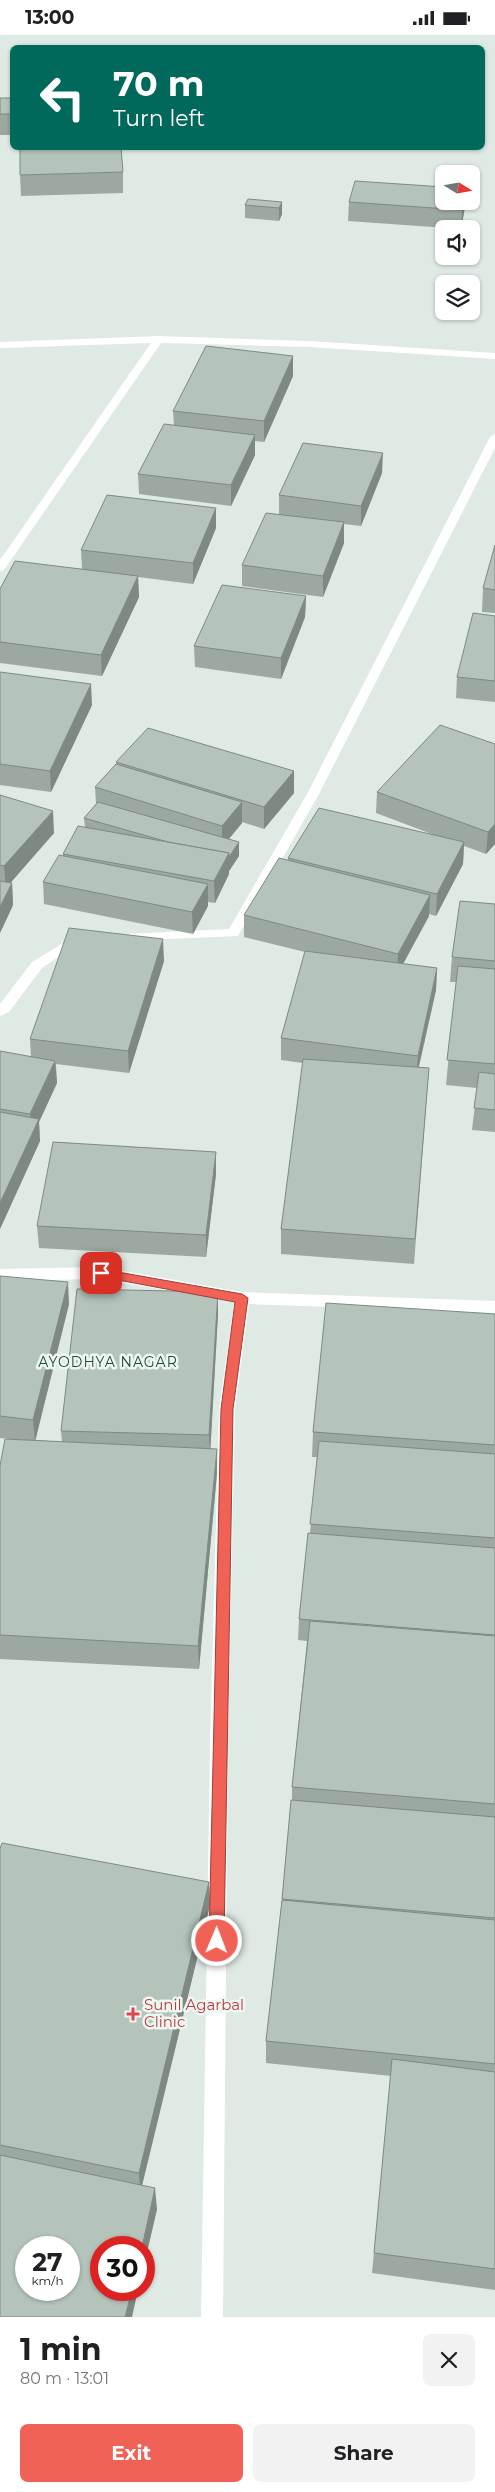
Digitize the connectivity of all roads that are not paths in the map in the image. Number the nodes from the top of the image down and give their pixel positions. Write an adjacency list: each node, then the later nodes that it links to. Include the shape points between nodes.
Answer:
1 (159, 339): 2 (street); 3 (street, via 351,346); 5 (street)
2 (0, 345)
3 (495, 356)
4 (495, 437): 7 (street, via 313,794 233,933)
5 (0, 568)
6 (89, 938): 8 (street, via 79,938 37,965)
7 (109, 938)
8 (0, 1011)
9 (0, 1275): 10 (street, via 101,1273)
10 (242, 1298): 11 (street); 12 (street, via 227,1409)
11 (495, 1307)
12 (212, 2317)

